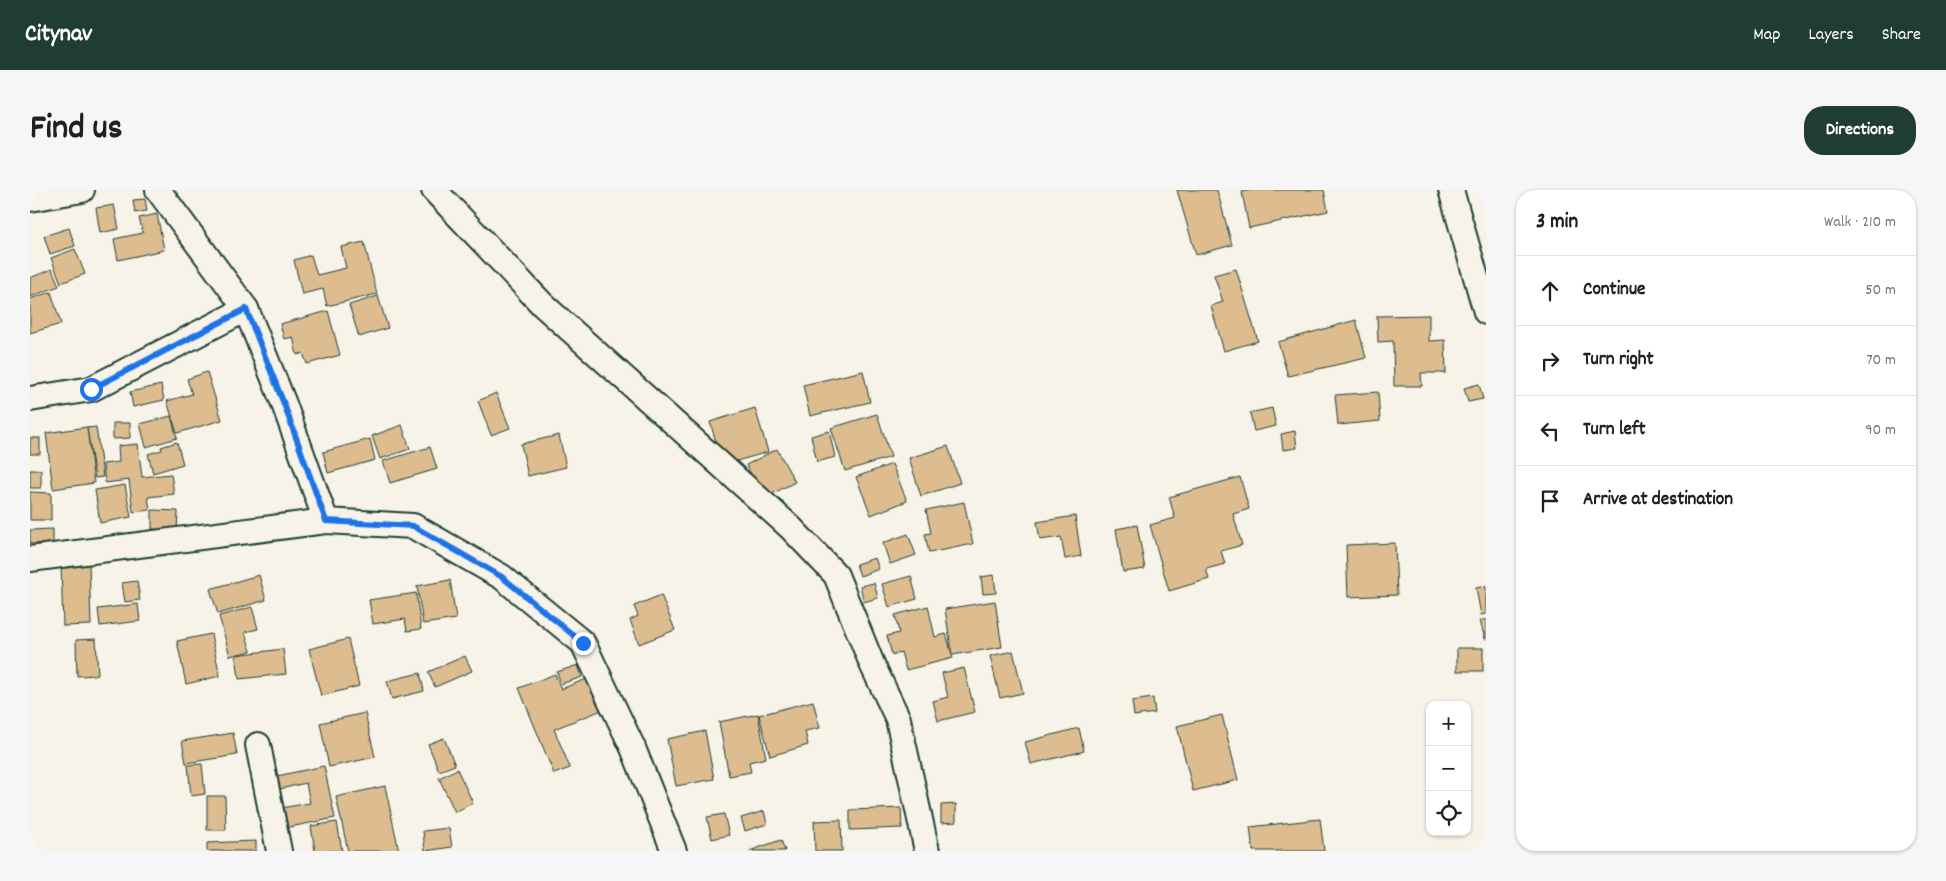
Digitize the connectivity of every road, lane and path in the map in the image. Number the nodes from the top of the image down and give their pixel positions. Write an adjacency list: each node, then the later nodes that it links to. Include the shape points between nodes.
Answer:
1 (82, 190): 5 (street)
2 (158, 190): 6 (street)
3 (434, 190): 14 (street, via 543,305 790,527 836,575 898,719)
4 (1451, 190): 7 (street)
5 (30, 199)
6 (246, 309): 8 (street, via 91,389); 9 (street)
7 (1486, 311)
8 (30, 399)
9 (326, 521): 10 (street); 13 (street, via 413,526 502,577 583,643 633,748)
10 (30, 559)
11 (258, 745): 12 (street)
12 (279, 851)
13 (674, 851)
14 (927, 851)

